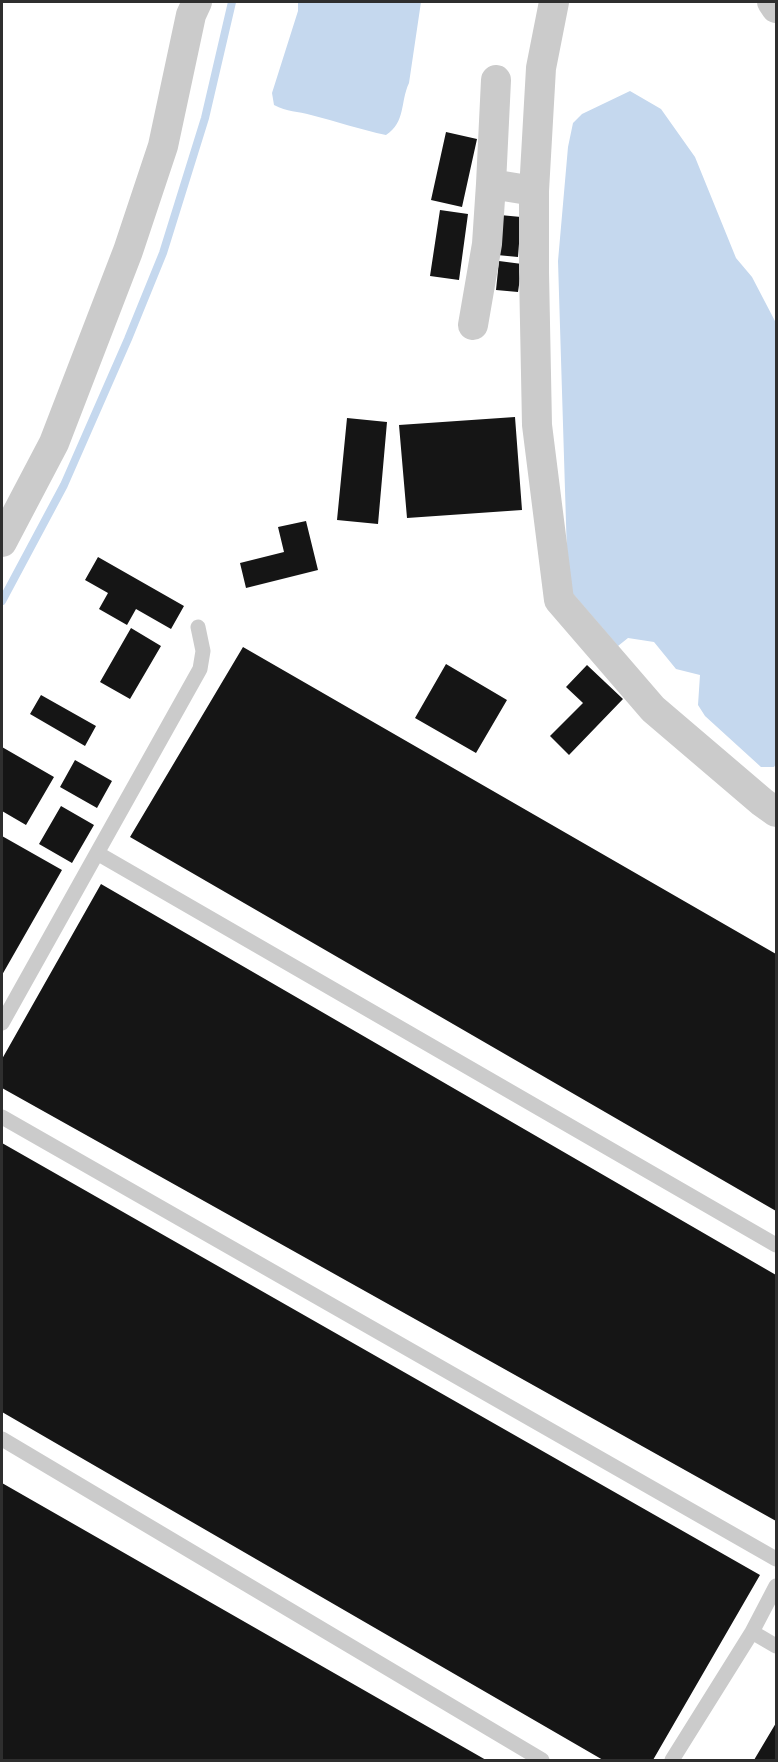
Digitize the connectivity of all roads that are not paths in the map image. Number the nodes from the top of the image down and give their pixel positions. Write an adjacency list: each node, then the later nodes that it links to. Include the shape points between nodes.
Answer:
1 (197, 2): 9 (street, via 163,146 128,251 54,443)
2 (554, 2): 7 (street, via 541,68)
3 (772, 2): 4 (street)
4 (777, 8)
5 (496, 80): 6 (street)
6 (491, 184): 7 (street); 8 (street, via 487,244)
7 (534, 191): 11 (street, via 537,425 559,600 654,709)
8 (473, 325)
9 (2, 542)
10 (198, 627): 12 (lane, via 203,651 200,669)
11 (777, 812)
12 (97, 853): 13 (lane); 15 (lane)
13 (2, 1023)
14 (2, 1117): 17 (lane)
15 (777, 1245)
16 (2, 1439): 21 (lane)
17 (777, 1559)
18 (777, 1586): 19 (lane)
19 (752, 1632): 20 (lane); 22 (lane)
20 (777, 1646)
21 (542, 1761)
22 (672, 1761)

